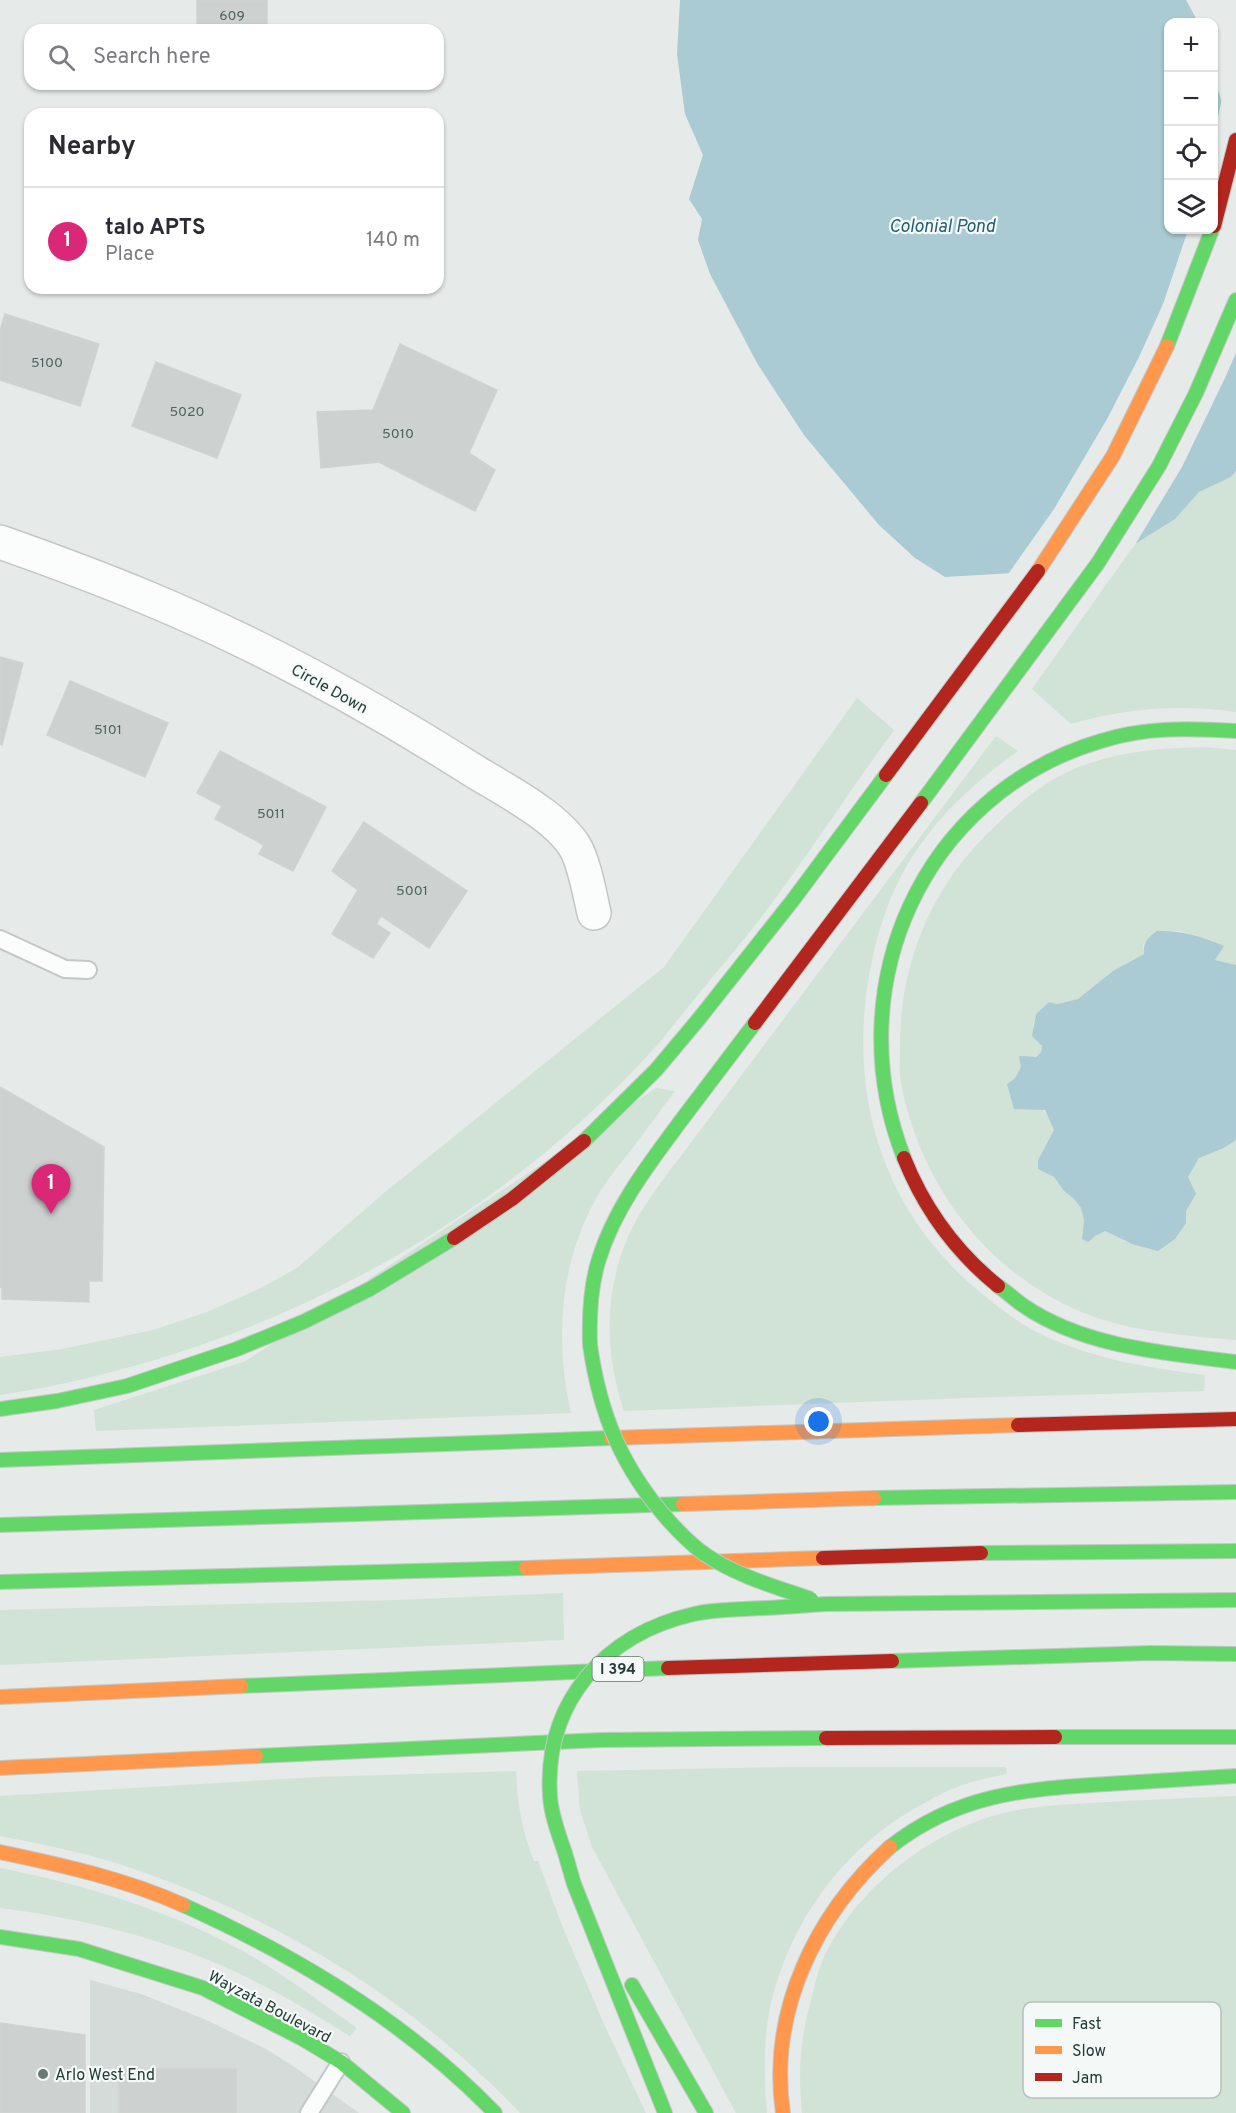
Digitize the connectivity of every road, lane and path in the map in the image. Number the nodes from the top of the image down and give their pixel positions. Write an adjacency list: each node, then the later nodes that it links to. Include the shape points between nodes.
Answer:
1 (1236, 140): 2 (main road)
2 (1218, 209)
3 (1211, 234): 11 (main road, via 1165,352 1113,456 1046,560 771,928 656,1070 582,1143 463,1233 370,1289 303,1322 127,1386)
4 (1236, 300): 19 (main road, bridge, via 1196,393 1129,516 1059,618 665,1142 628,1196 598,1258 590,1304 590,1345 598,1393 616,1446 631,1472 656,1508 708,1557 756,1580)
5 (0, 542): 7 (street, Circle Down, via 146,597 219,630 298,669 443,751 555,825 576,848)
6 (1236, 731): 10 (main road, via 1159,729 1117,735 1048,761 987,801 942,850 905,913 885,984 880,1032 886,1099 899,1151 931,1213 969,1262 1026,1307 1061,1325 1164,1352)
7 (594, 913)
8 (0, 939): 9 (lane, via 65,969)
9 (88, 970)
10 (1236, 1362)
11 (0, 1409)
12 (1236, 1419): 13 (main road)
13 (0, 1460)
14 (1236, 1492): 15 (main road, via 913,1497)
15 (0, 1525)
16 (1236, 1551): 17 (main road, via 922,1554 659,1565)
17 (0, 1582)
18 (1236, 1600): 19 (main road)
19 (826, 1604): 26 (main road, bridge, via 692,1614 632,1636 593,1667 564,1709 552,1748 550,1795)
20 (1236, 1654): 21 (main road, I 394, via 1150,1653 686,1667)
21 (0, 1697)
22 (1236, 1737): 23 (main road, via 601,1740)
23 (0, 1768)
24 (1236, 1776): 34 (main road, via 1000,1794 964,1804 895,1842 869,1864 843,1896 816,1936 797,1977 787,2012 781,2059)
25 (0, 1852): 31 (main road, via 90,1872 231,1926 358,1998 421,2046)
26 (574, 1884): 32 (main road); 33 (main road)
27 (0, 1937): 28 (main road, Wayzata Boulevard, via 79,1949 202,1988)
28 (341, 2062): 29 (lane); 30 (main road, Wayzata Boulevard)
29 (309, 2113)
30 (403, 2113)
31 (495, 2113)
32 (665, 2113)
33 (706, 2113)
34 (783, 2113)

